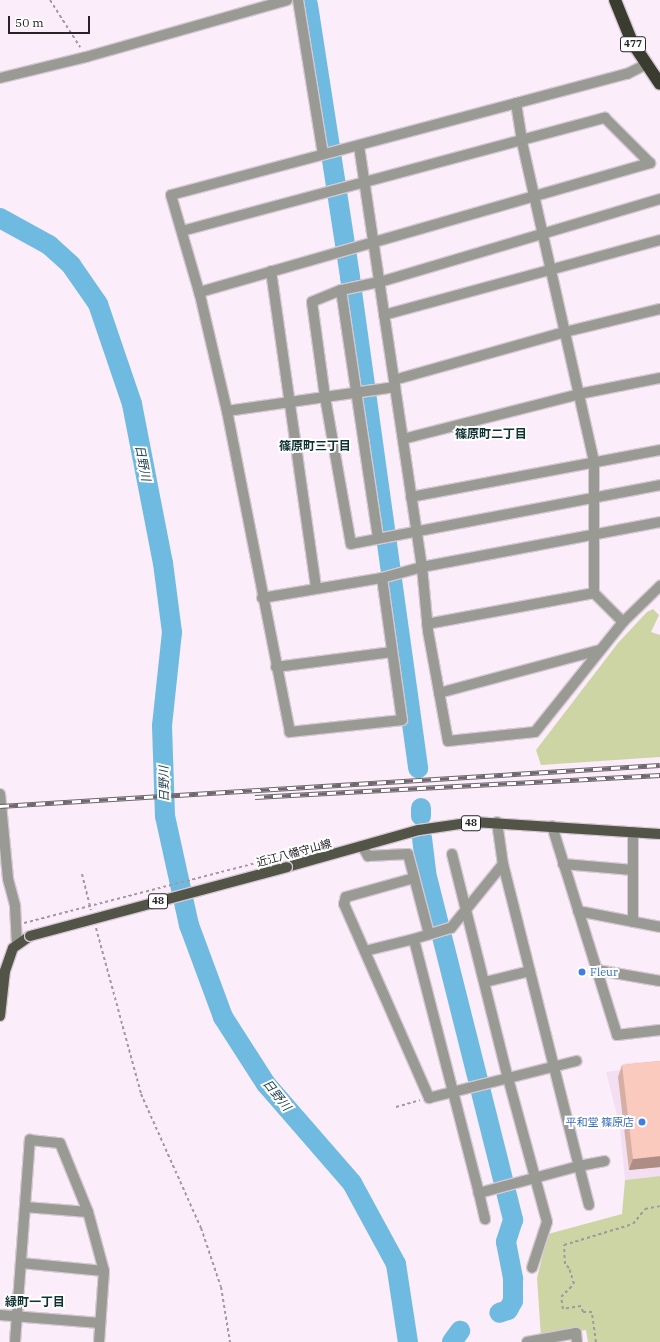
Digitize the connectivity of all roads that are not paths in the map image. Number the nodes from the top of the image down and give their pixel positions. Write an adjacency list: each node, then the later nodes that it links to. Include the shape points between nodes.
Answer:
1 (287, 0): 5 (street, via 75,60)
2 (298, 0): 10 (street)
3 (615, 0): 4 (highway, 477, via 626,30)
4 (645, 65): 6 (highway, 477); 7 (street, via 627,74)
5 (0, 78)
6 (660, 84)
7 (516, 103): 8 (street); 9 (street)
8 (522, 142): 11 (street); 12 (street); 12 (street, via 605,118 650,163)
9 (358, 146): 10 (street); 11 (street)
10 (328, 152): 14 (street, via 171,195)
11 (364, 183): 14 (street); 17 (street)
12 (535, 197): 15 (street); 17 (street)
13 (660, 199): 15 (street)
14 (182, 231): 22 (street)
15 (543, 235): 18 (street); 20 (street)
16 (660, 240): 18 (street)
17 (373, 241): 19 (street); 20 (street)
18 (551, 269): 24 (street); 25 (street)
19 (271, 271): 22 (street); 31 (street)
20 (379, 282): 21 (street); 24 (street)
21 (347, 289): 28 (street); 30 (street, via 312,302)
22 (199, 292): 32 (street)
23 (660, 309): 25 (street)
24 (384, 314): 27 (street)
25 (565, 332): 27 (street); 29 (street)
26 (660, 378): 29 (street)
27 (394, 384): 28 (street); 33 (street)
28 (362, 392): 30 (street); 42 (street)
29 (579, 394): 33 (street); 35 (street)
30 (325, 397): 31 (street); 42 (street, via 351,544)
31 (290, 402): 32 (street); 46 (street)
32 (227, 411): 48 (street)
33 (403, 439): 37 (street)
34 (660, 450): 35 (street)
35 (594, 462): 37 (street); 38 (street)
36 (660, 485): 38 (street)
37 (411, 497): 40 (street)
38 (594, 497): 40 (street); 41 (street)
39 (660, 522): 41 (street)
40 (416, 530): 42 (street); 43 (street)
41 (594, 535): 43 (street); 47 (street)
42 (383, 537)
43 (422, 567): 44 (street); 50 (street)
44 (388, 576): 46 (street); 52 (street)
45 (660, 586): 49 (street)
46 (316, 588): 48 (street)
47 (594, 593): 49 (street); 50 (street)
48 (262, 598): 53 (street)
49 (623, 622): 51 (street)
50 (427, 624): 54 (street)
51 (599, 650): 54 (street); 54 (street, via 535,732 448,741)
52 (392, 652): 53 (street); 53 (street, via 402,720 290,732)
53 (276, 667)
54 (439, 693)
55 (0, 794): 72 (street, via 8,879 15,906)
56 (497, 822): 57 (main road, 近江八幡守山線 / 48); 60 (main road, 近江八幡守山線 / 48, via 419,830); 62 (street)
57 (552, 826): 58 (main road, 近江八幡守山線 / 48); 63 (street)
58 (633, 832): 59 (main road, 近江八幡守山線 / 48); 64 (street)
59 (660, 834)
60 (362, 846): 65 (street, via 368,856 408,854); 72 (main road, 近江八幡守山線 / 48, bridge, via 30,936)
61 (452, 854): 66 (street)
62 (503, 864): 66 (street); 75 (street)
63 (564, 864): 64 (street); 67 (street)
64 (633, 870): 68 (street)
65 (414, 878): 70 (street); 73 (street, via 346,897 344,904)
66 (467, 907): 70 (street, via 448,929); 77 (street)
67 (578, 911): 68 (street); 74 (street)
68 (633, 922): 69 (street)
69 (660, 927)
70 (432, 933): 71 (street)
71 (414, 939): 73 (street); 83 (street)
72 (17, 943): 78 (main road, via 5,971)
73 (365, 951): 83 (street, via 429,1098)
74 (597, 970): 76 (street); 79 (street, via 617,1034)
75 (530, 971): 77 (street); 81 (street)
76 (660, 981)
77 (485, 982): 82 (street)
78 (0, 1016)
79 (660, 1030)
80 (576, 1061): 81 (street)
81 (555, 1066): 82 (street); 85 (street)
82 (508, 1078): 83 (street); 86 (street)
83 (453, 1093): 87 (street)
84 (605, 1161): 85 (street)
85 (579, 1166): 86 (street); 88 (street)
86 (534, 1178): 87 (street); 93 (street, via 547,1222)
87 (479, 1193): 91 (street)
88 (589, 1205)
89 (25, 1207): 90 (street); 90 (street, via 30,1140 60,1143); 92 (street)
90 (88, 1212): 94 (street)
91 (485, 1219)
92 (21, 1263): 94 (street); 96 (street)
93 (532, 1268)
94 (104, 1271): 97 (street)
95 (0, 1315): 96 (street)
96 (17, 1316): 97 (street); 98 (street)
97 (100, 1323): 99 (street)
98 (15, 1342)
99 (99, 1342)
100 (527, 1342): 101 (street, via 576,1333)
101 (578, 1342)

